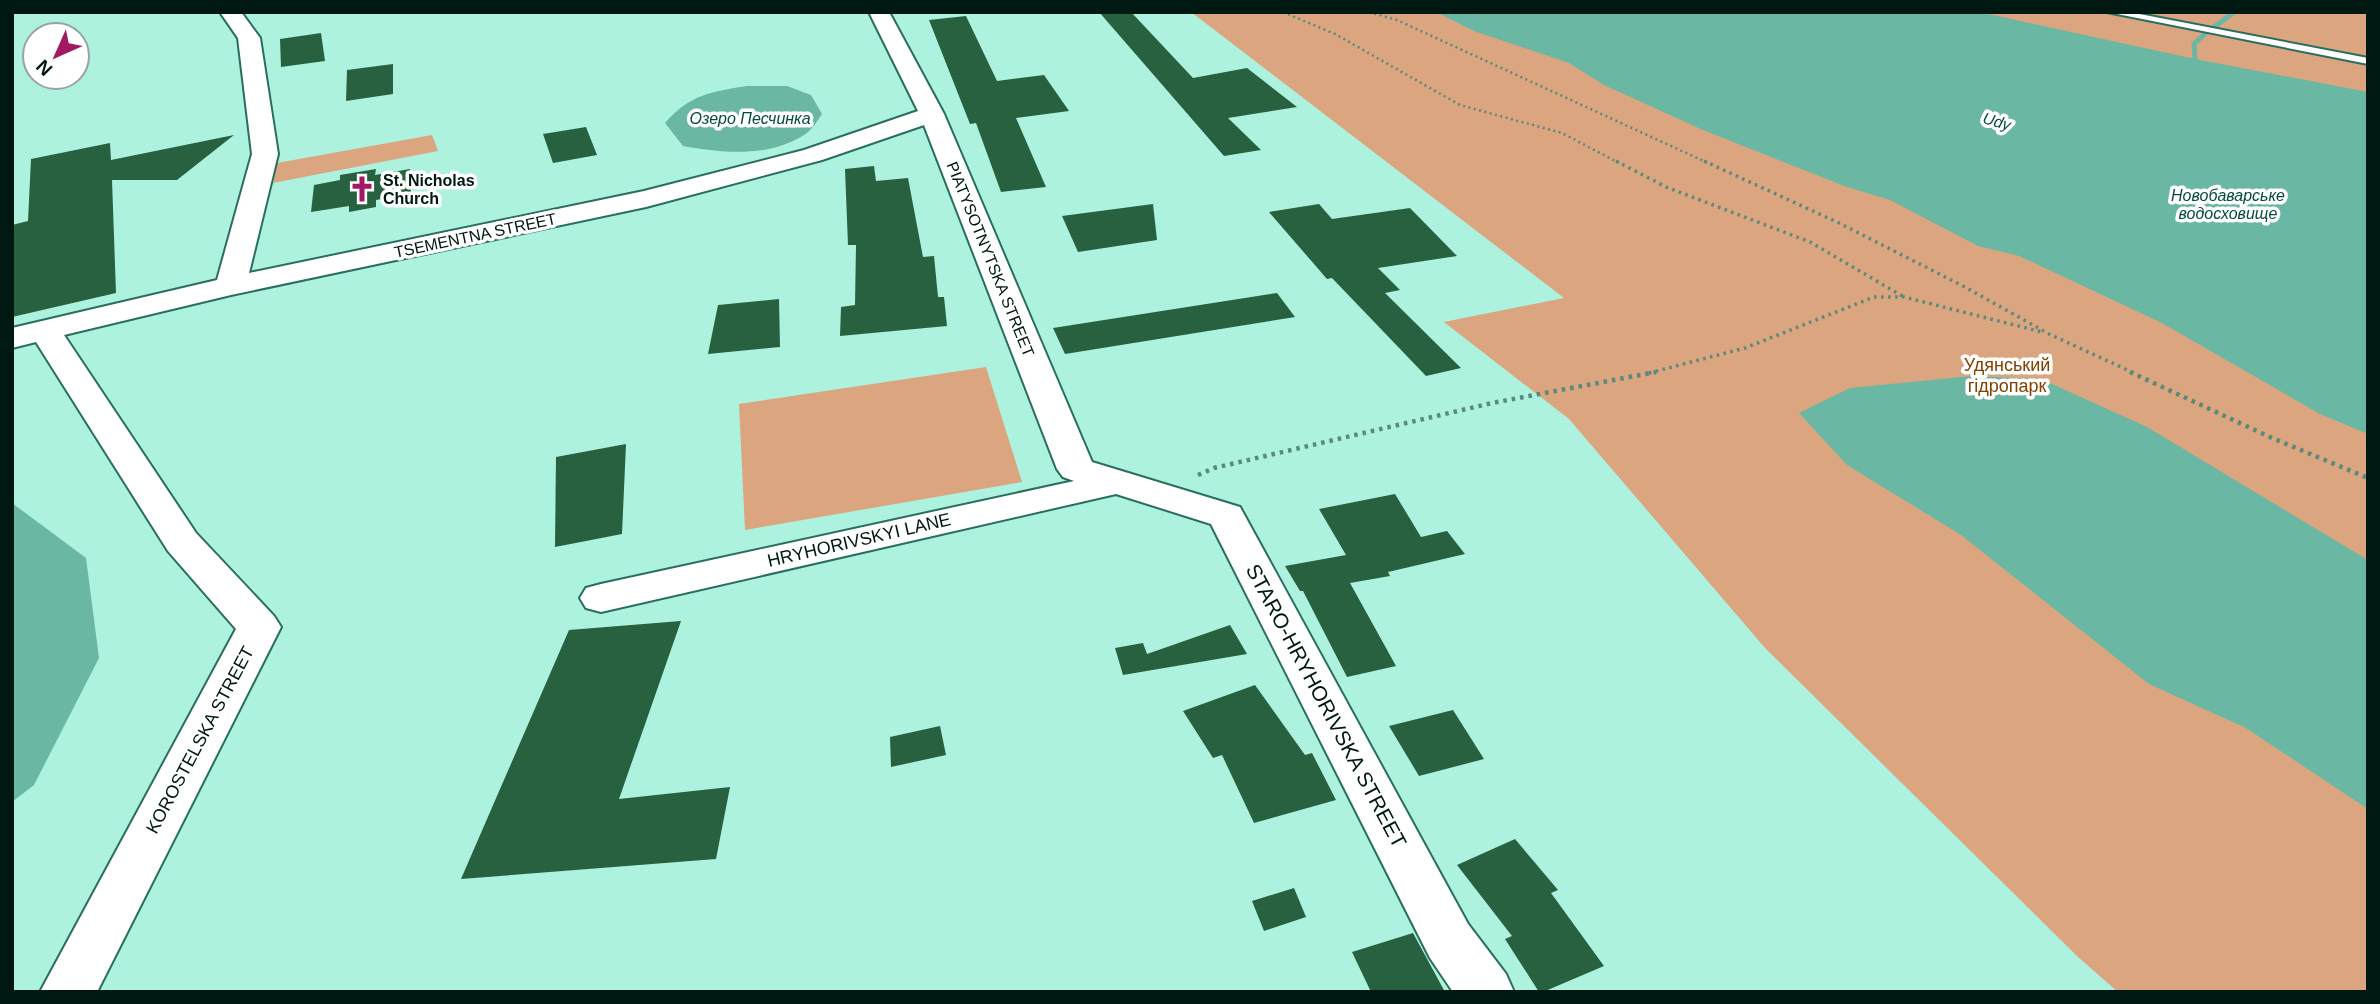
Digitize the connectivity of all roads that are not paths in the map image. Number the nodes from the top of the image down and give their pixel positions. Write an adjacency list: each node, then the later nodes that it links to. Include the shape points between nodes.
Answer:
1 (230, 12): 6 (street, via 249,38 265,154)
2 (879, 12): 5 (street, PIATYSOTNYTSKA STREET)
3 (2112, 12): 4 (lane)
4 (2368, 61)
5 (932, 114): 6 (street, TSEMENTNA STREET, via 813,155 646,199); 8 (street, PIATYSOTNYTSKA STREET, via 1076,469)
6 (231, 286): 7 (street, TSEMENTNA STREET)
7 (29, 334): 10 (street, KOROSTELSKA STREET, via 182,542 259,627)
8 (1136, 489): 9 (street, HRYHORIVSKYI LANE); 11 (street, STARO-HRYHORIVSKA STREET, via 1226,516 1449,941)
9 (601, 598)
10 (68, 992)
11 (1486, 992)

